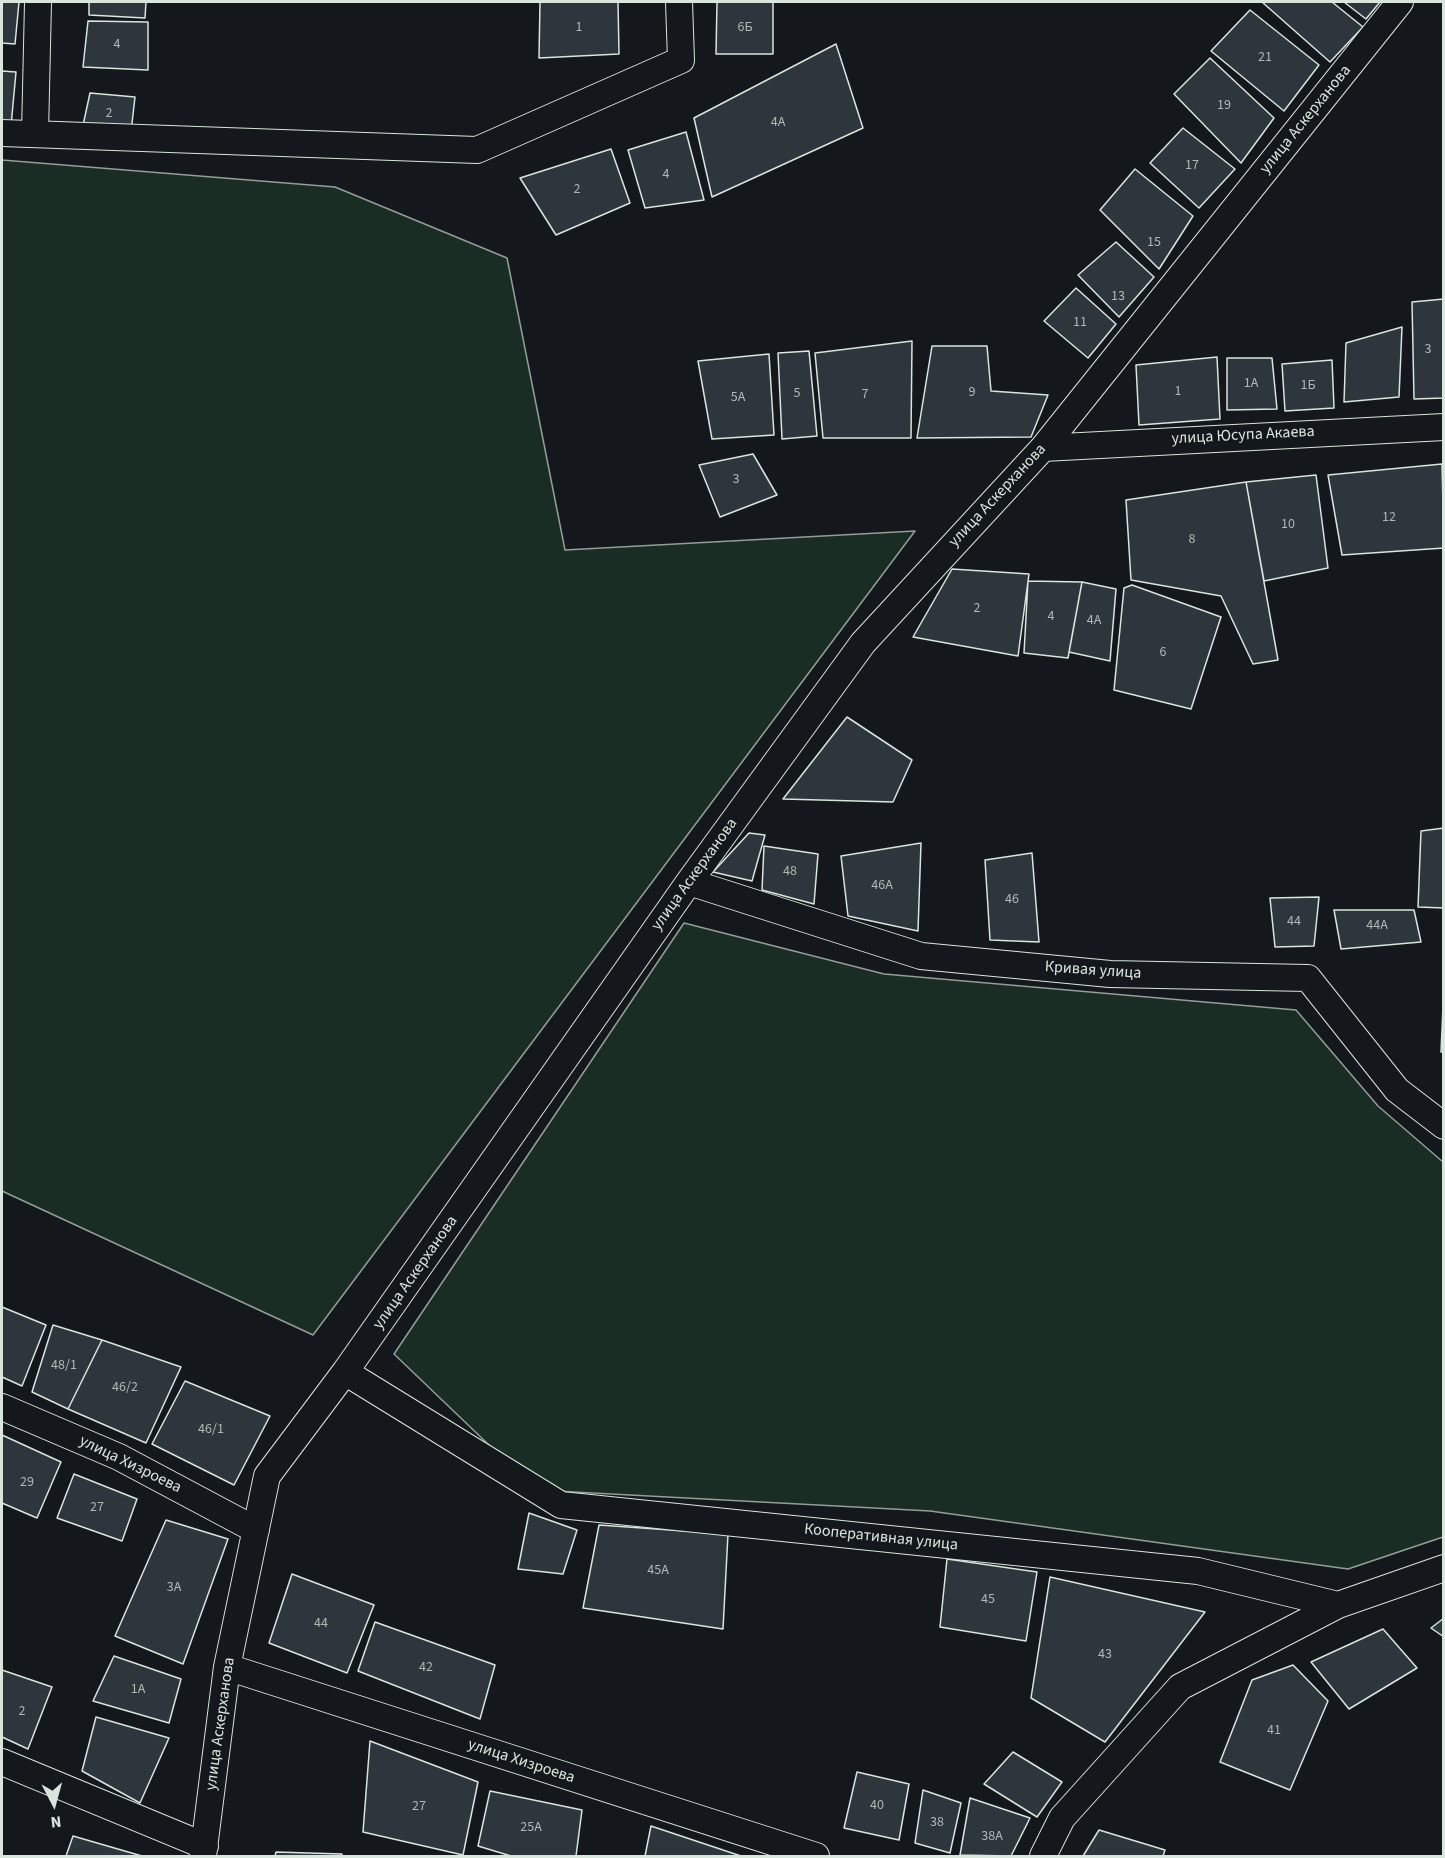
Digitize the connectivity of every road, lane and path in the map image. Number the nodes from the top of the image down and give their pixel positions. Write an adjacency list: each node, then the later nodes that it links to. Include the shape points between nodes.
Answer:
1 (38, 2): 5 (street)
2 (679, 2): 5 (street, via 681,60 477,150)
3 (1400, 2): 7 (street, улица Аскерханова)
4 (2, 133): 5 (street)
5 (35, 134)
6 (1443, 427): 7 (street, улица Юсупа Акаева)
7 (1043, 448): 8 (street, улица Аскерханова, via 863,643)
8 (689, 882): 9 (street, Кривая улица, via 921,956 1110,974 1308,978 1397,1090); 10 (street, улица Аскерханова)
9 (1443, 1126)
10 (345, 1372): 12 (street, улица Аскерханова, via 267,1476); 14 (street, Кооперативная улица, via 561,1505 1198,1571)
11 (2, 1407): 12 (street, улица Хизроева, via 119,1457)
12 (256, 1530): 15 (street, улица Аскерханова)
13 (1443, 1568): 14 (street)
14 (1338, 1605): 19 (street, via 1180,1687 1062,1818)
15 (227, 1667): 17 (street, улица Аскерханова); 18 (street, улица Хизроева)
16 (2, 1762): 17 (street)
17 (204, 1851)
18 (816, 1857)
19 (1043, 1857)

